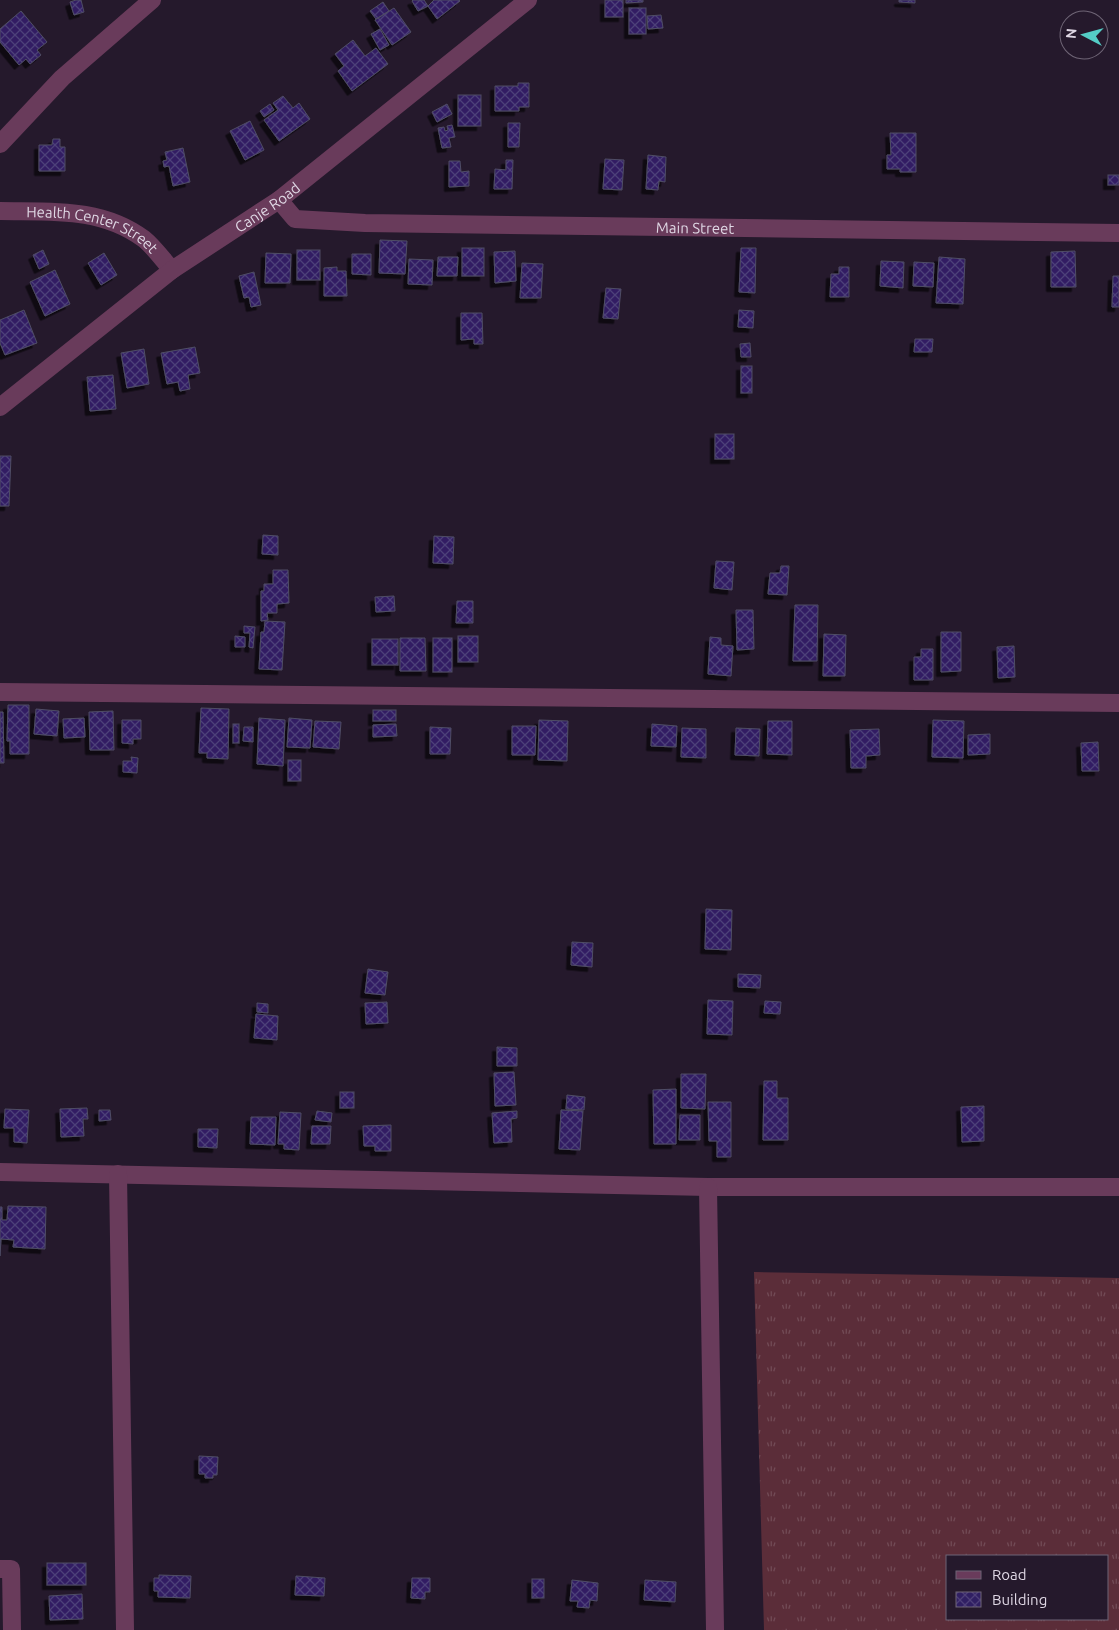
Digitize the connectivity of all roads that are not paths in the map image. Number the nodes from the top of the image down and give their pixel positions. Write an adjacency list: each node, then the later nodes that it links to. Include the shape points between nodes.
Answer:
1 (152, 0): 3 (street, via 62,78)
2 (528, 0): 4 (street, Canje Road)
3 (0, 144)
4 (279, 200): 6 (street, Main Street, via 295,220 365,223); 7 (street, Canje Road)
5 (0, 211): 7 (street, Health Center Street, via 83,213 116,222 145,240)
6 (1119, 233)
7 (172, 270): 8 (street, Canje Road)
8 (0, 407)
9 (0, 692): 10 (street)
10 (1119, 703)
11 (0, 1172): 12 (street)
12 (118, 1174): 13 (street); 17 (street)
13 (708, 1187): 14 (street); 18 (street)
14 (1119, 1187)
15 (0, 1569): 16 (street, via 12,1569)
16 (12, 1630)
17 (125, 1630)
18 (716, 1630)

